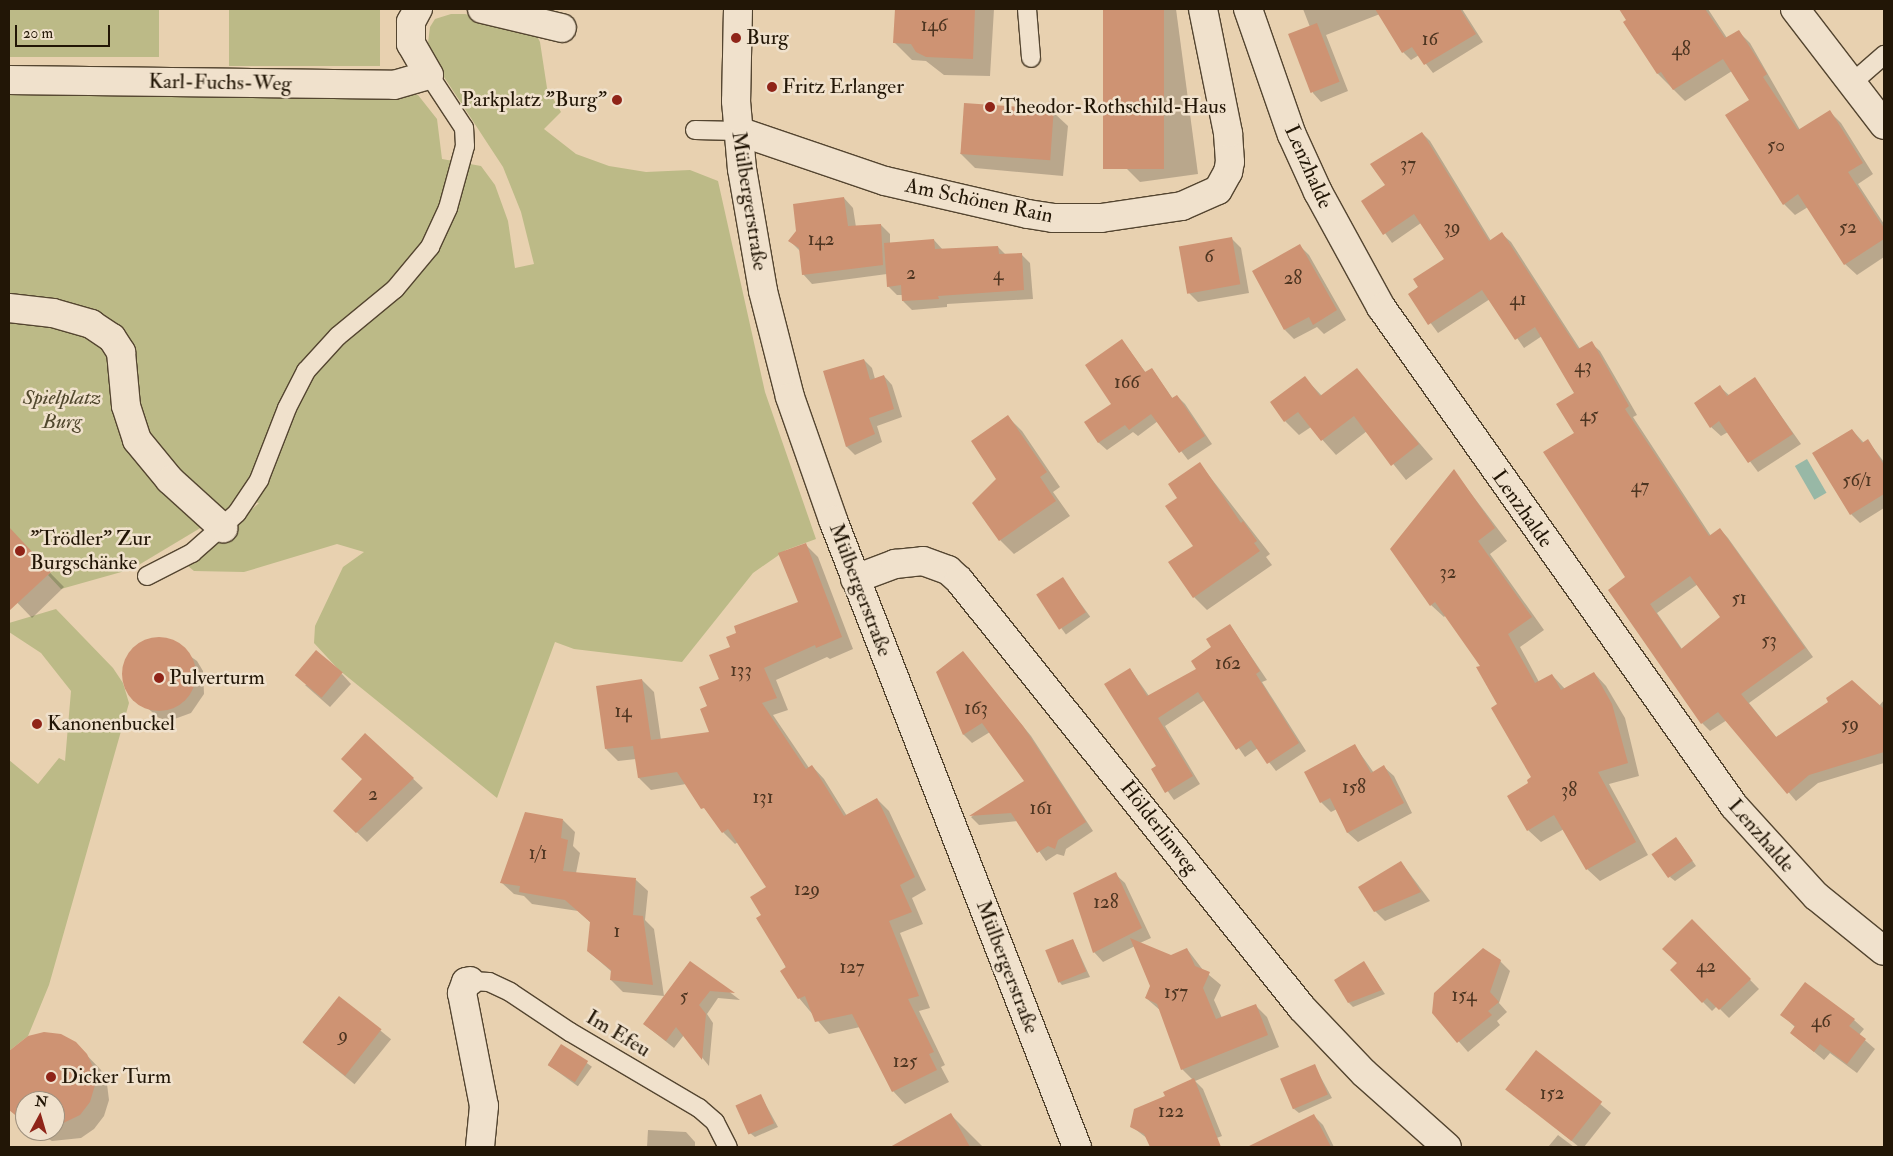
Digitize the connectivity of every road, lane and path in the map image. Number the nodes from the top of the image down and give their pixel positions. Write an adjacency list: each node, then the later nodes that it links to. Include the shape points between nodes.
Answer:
1 (418, 9): 11 (street, via 411,22 410,44)
2 (482, 9): 8 (street)
3 (738, 9): 16 (street, Mülbergerstraße, via 735,70)
4 (1027, 9): 10 (lane)
5 (1203, 9): 16 (street, Am Schönen Rain, via 1228,133 1230,162 1218,190 1182,206 1101,218 1028,214 885,181)
6 (1248, 9): 21 (street, Lenzhalde, via 1303,160 1381,307 1734,806 1816,896)
7 (1795, 9): 13 (street)
8 (562, 28)
9 (1884, 55): 13 (lane)
10 (1031, 58)
11 (429, 75): 12 (street, Karl-Fuchs-Weg, via 383,87); 18 (lane, via 464,128 466,146 460,175 440,230 414,269 338,336 306,371 287,408 259,480)
12 (9, 80)
13 (1852, 83): 14 (street)
14 (1880, 110)
15 (696, 130): 16 (lane)
16 (738, 131): 20 (street, Mülbergerstraße, via 755,247 773,336 809,458)
17 (9, 308): 18 (street, via 53,313 90,324 118,344 128,414 137,440 170,480)
18 (223, 528): 19 (lane, via 192,553)
19 (146, 576)
20 (855, 579): 25 (street, Mülbergerstraße); 26 (street, Hölderlinweg, via 895,564 923,561 937,564 959,580 1302,1008 1364,1073)
21 (1884, 951)
22 (470, 981): 23 (street, via 466,982 462,993 484,1106); 24 (lane, Im Efeu, via 489,982 510,992 570,1032 699,1108 715,1122)
23 (480, 1147)
24 (728, 1147)
25 (1077, 1147)
26 (1447, 1147)

